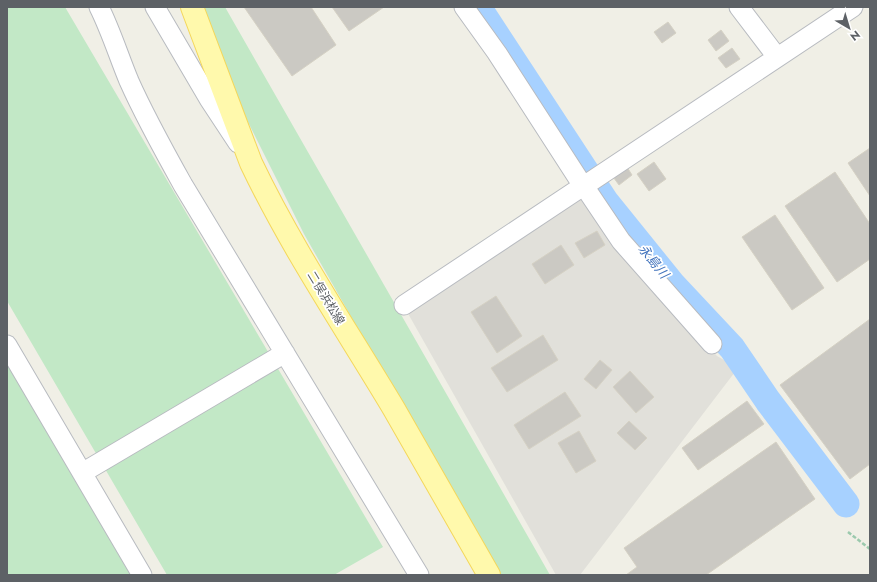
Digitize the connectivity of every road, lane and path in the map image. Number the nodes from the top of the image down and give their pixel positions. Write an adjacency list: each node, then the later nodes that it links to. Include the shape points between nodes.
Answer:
1 (99, 7): 13 (street, via 150,126)
2 (155, 7): 8 (street, via 208,99)
3 (192, 7): 8 (main road, 二俣浜松線)
4 (464, 7): 9 (street)
5 (739, 7): 7 (street)
6 (853, 7): 7 (street)
7 (777, 57): 9 (street)
8 (251, 163): 19 (main road, 二俣浜松線, via 303,261 394,409)
9 (588, 183): 10 (street); 11 (street, via 621,241)
10 (404, 306)
11 (712, 344)
12 (7, 345): 14 (street)
13 (285, 353): 14 (street); 18 (street)
14 (82, 474): 17 (street)
15 (848, 532): 16 (path)
16 (870, 549)
17 (142, 575)
18 (419, 575)
19 (489, 575)

